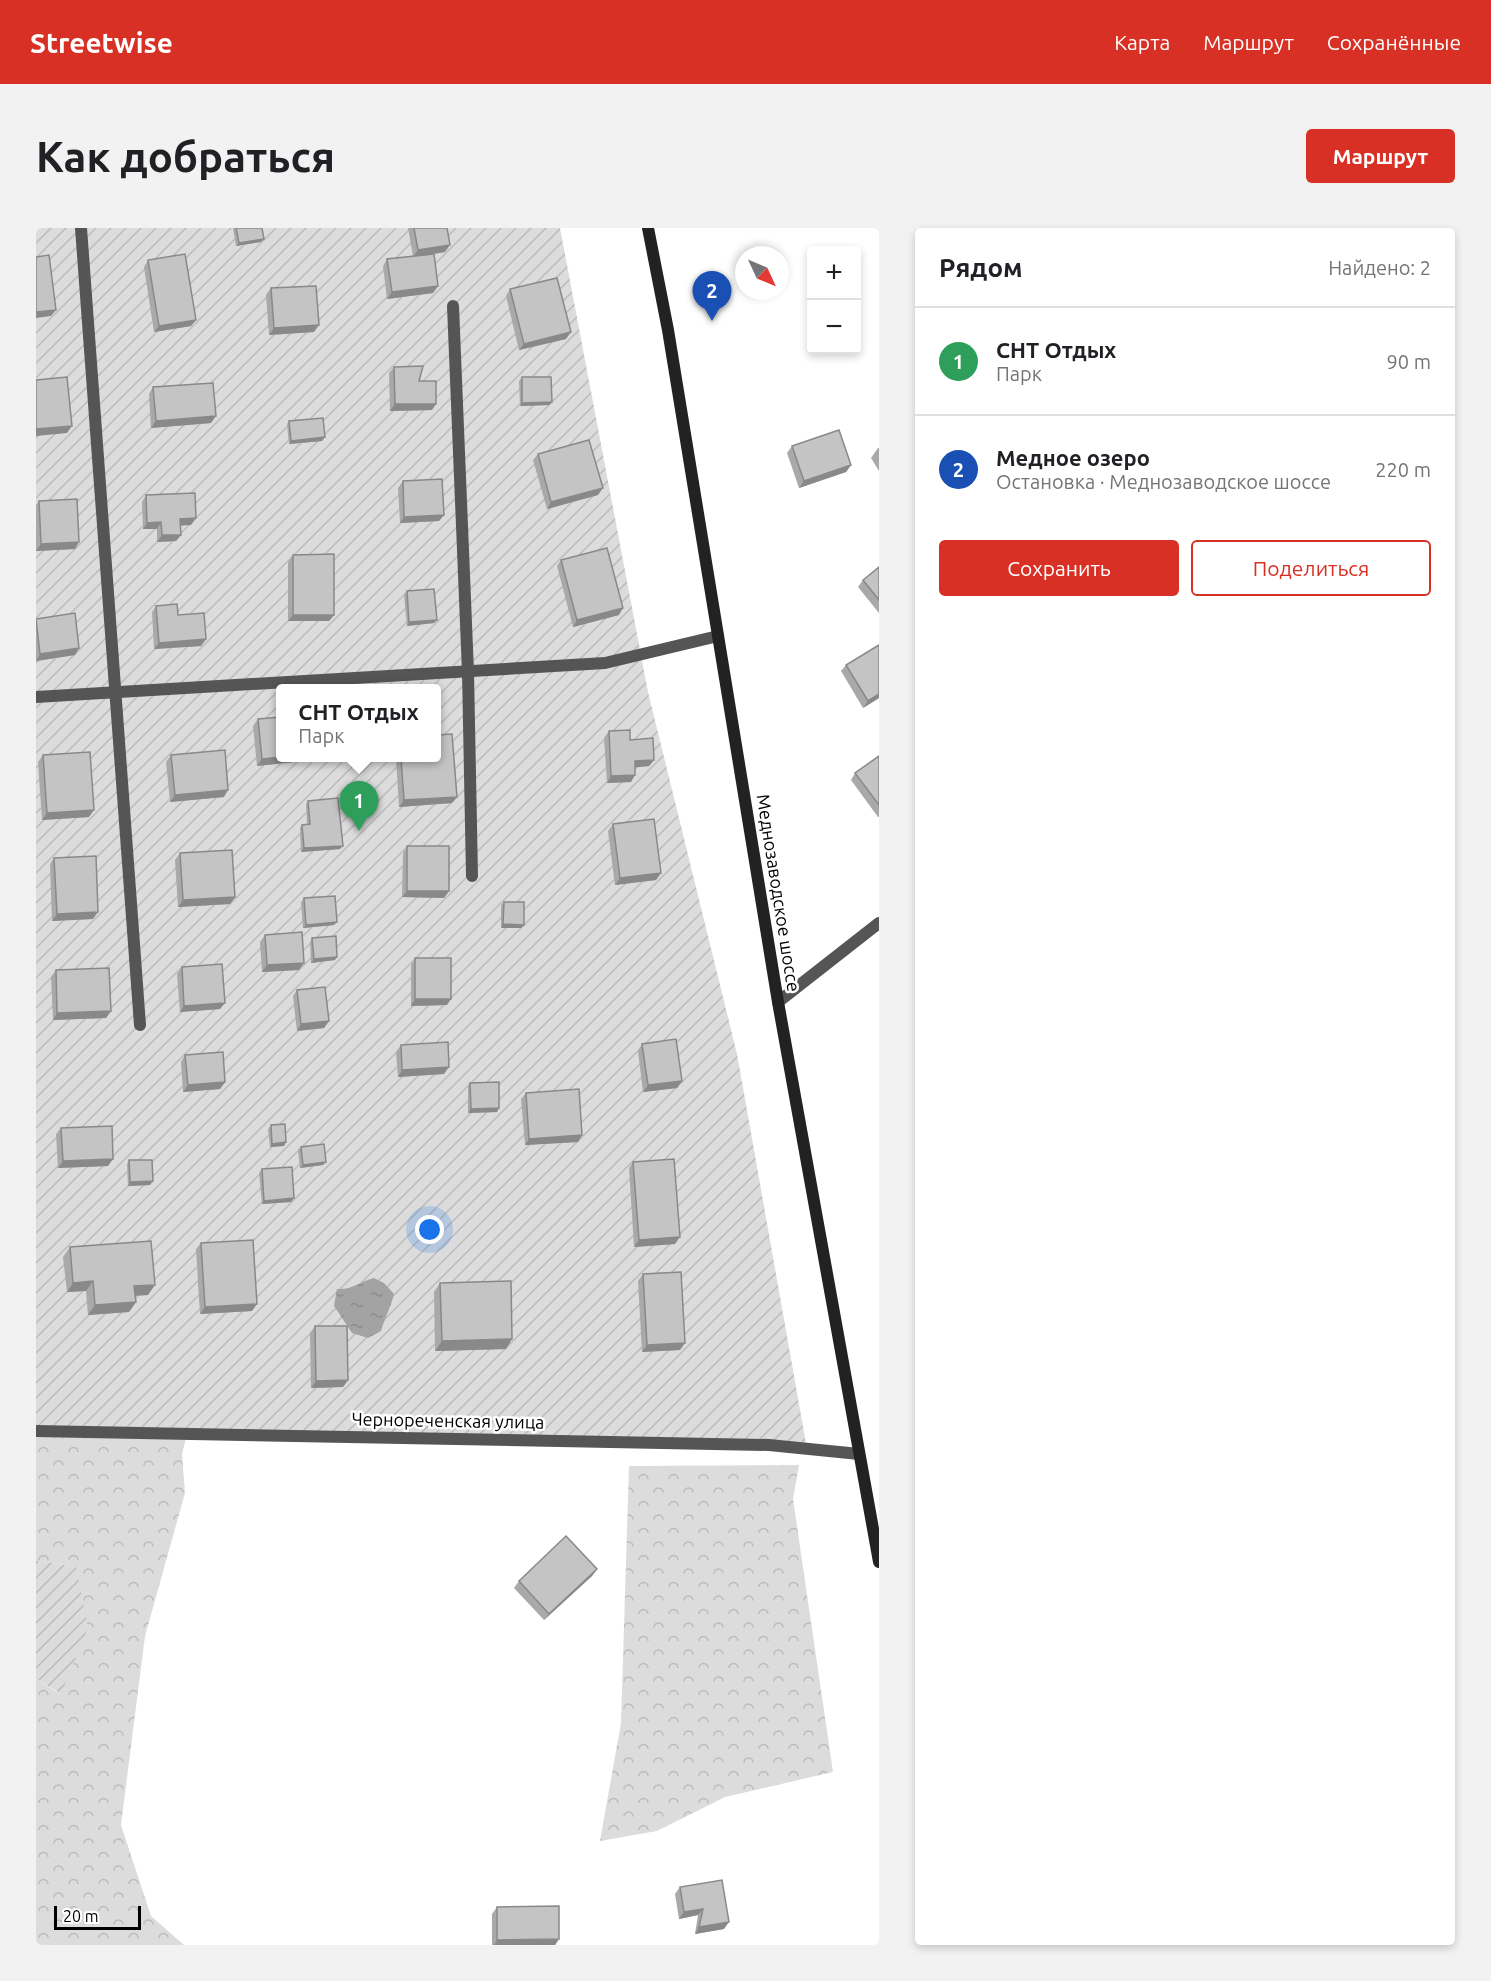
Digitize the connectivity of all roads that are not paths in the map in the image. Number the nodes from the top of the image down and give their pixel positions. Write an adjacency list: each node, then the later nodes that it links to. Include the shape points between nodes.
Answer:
1 (81, 228): 6 (street)
2 (649, 229): 4 (main road, Меднозаводское шоссе)
3 (453, 306): 5 (street)
4 (717, 636): 5 (street, via 605,663); 10 (main road, Меднозаводское шоссе)
5 (468, 672): 6 (street); 8 (street)
6 (115, 692): 7 (street); 11 (street)
7 (36, 697)
8 (472, 876)
9 (879, 923): 10 (street)
10 (778, 1002): 13 (main road, Меднозаводское шоссе)
11 (140, 1025)
12 (36, 1431): 13 (street, Чернореченская улица, via 769,1445)
13 (859, 1454): 14 (main road, Меднозаводское шоссе)
14 (879, 1562)

